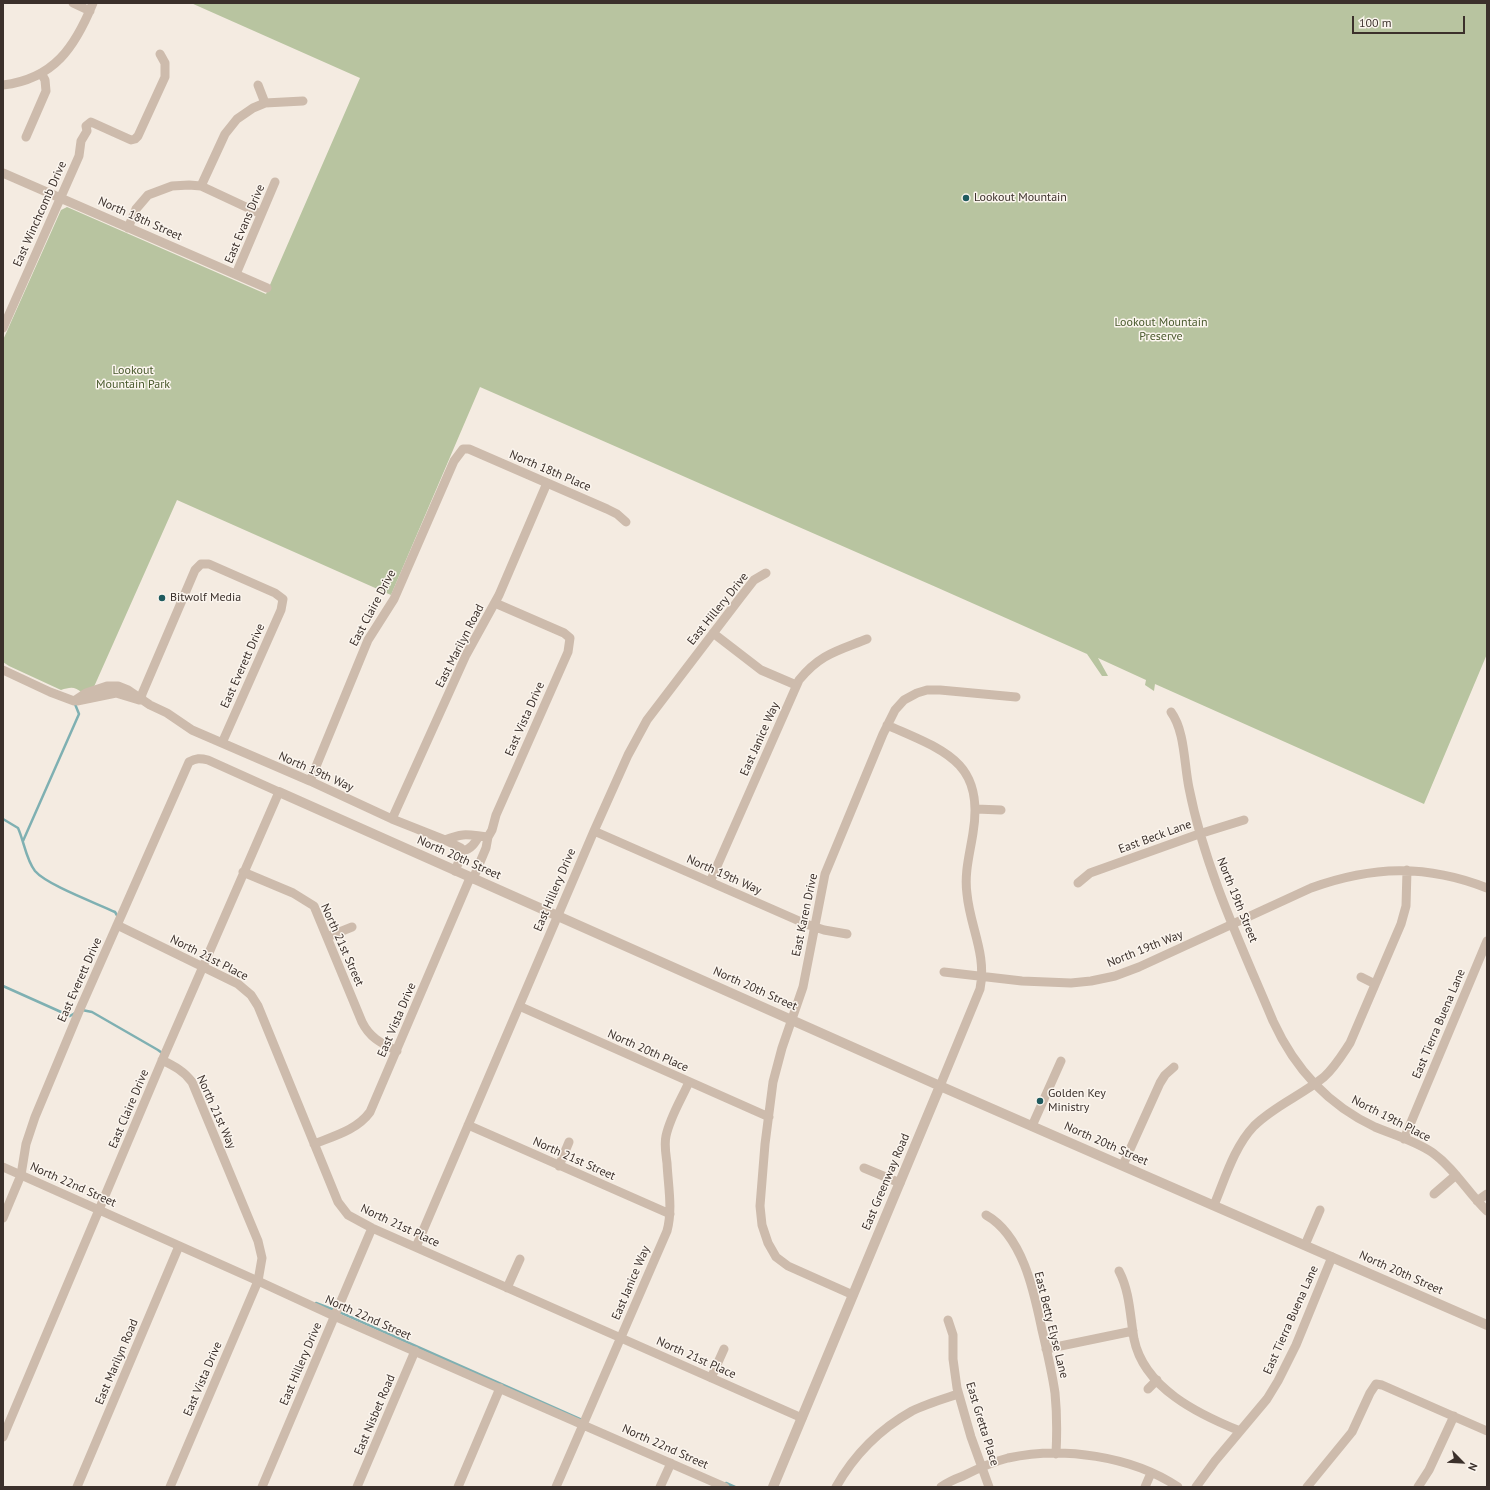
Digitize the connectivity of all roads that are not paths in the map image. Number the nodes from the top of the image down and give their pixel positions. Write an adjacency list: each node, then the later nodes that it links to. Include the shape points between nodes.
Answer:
1 (73, 3): 2 (street)
2 (92, 7): 4 (street, via 77,38 66,53 49,69)
3 (160, 54): 13 (street, East Winchcomb Drive, via 165,64 165,77 138,136 131,140 91,122 86,126 87,131 81,141 79,156)
4 (41, 72): 5 (street, via 29,79); 9 (street, via 46,91)
5 (3, 85)
6 (258, 85): 8 (street)
7 (303, 101): 8 (street)
8 (265, 103): 12 (street, via 237,119 225,134)
9 (26, 137)
10 (3, 173): 13 (street, North 18th Street)
11 (275, 182): 14 (street, East Evans Drive)
12 (201, 186): 14 (street); 15 (street, via 172,186 148,195 136,209)
13 (61, 198): 15 (street, North 18th Street); 18 (street, East Winchcomb Drive)
14 (261, 214): 16 (street, East Evans Drive)
15 (128, 228): 16 (street, North 18th Street)
16 (236, 274): 17 (street, North 18th Street)
17 (267, 288)
18 (3, 328)
19 (463, 448): 20 (street, North 18th Place); 34 (street, East Claire Drive, via 454,460 394,599 368,640)
20 (547, 483): 21 (street, North 18th Place, via 607,509); 23 (street, East Marilyn Road)
21 (626, 522)
22 (766, 573): 24 (street, East Hillery Drive, via 754,580)
23 (495, 603): 38 (street, East Marilyn Road, via 466,655); 42 (street, East Vista Drive, via 570,638 568,652 504,795 492,830)
24 (713, 633): 27 (street, via 761,670); 40 (street, East Hillery Drive, via 642,727)
25 (867, 639): 27 (street, East Janice Way, via 826,655 814,664)
26 (3, 670): 29 (street, North 19th Way, via 74,701 86,693 107,686 118,686 128,690)
27 (796, 685): 50 (street, East Janice Way)
28 (1016, 697): 31 (street, East Karen Drive, via 927,690 904,700 895,710)
29 (141, 700): 32 (street, North 19th Way, via 192,730); 32 (street, East Everett Drive, via 195,570 201,564 209,564 274,593 283,599 281,610)
30 (1171, 712): 41 (street, North 19th Street, via 1179,727 1186,776)
31 (887, 726): 36 (street, via 932,745 954,759 968,778); 57 (street, East Karen Drive, via 828,867)
32 (222, 743): 34 (street, North 19th Way)
33 (194, 759): 35 (street, North 20th Street, via 208,760); 54 (street, East Everett Drive, via 186,768)
34 (310, 781): 38 (street, North 19th Way)
35 (279, 792): 47 (street, North 20th Street); 48 (street, East Claire Drive)
36 (976, 809): 37 (street); 63 (street, East Greenway Road, via 966,880 980,950)
37 (1001, 810)
38 (392, 819): 43 (street, North 19th Way)
39 (1244, 820): 41 (street, East Beck Lane)
40 (594, 831): 50 (street, North 19th Way); 53 (street, East Hillery Drive)
41 (1199, 834): 51 (street, East Beck Lane, via 1090,873); 55 (street, North 19th Street)
42 (484, 837): 43 (street, via 470,834); 44 (street, East Vista Drive); 45 (street, East Vista Drive, via 486,848)
43 (445, 840): 44 (street)
44 (467, 849): 45 (street); 47 (street, East Vista Drive)
45 (483, 855): 49 (street, East Vista Drive)
46 (1407, 870): 52 (street, via 1453,877); 55 (street, via 1357,874 1333,880); 65 (street, via 1406,906 1401,924)
47 (455, 871): 49 (street, North 20th Street)
48 (244, 872): 59 (street, North 21st Street, via 293,893 314,906); 61 (street, East Claire Drive)
49 (471, 878): 53 (street, North 20th Street); 68 (street, East Vista Drive)
50 (710, 882): 57 (street, North 19th Way)
51 (1078, 883)
52 (1487, 888)
53 (558, 915): 66 (street, East Hillery Drive); 67 (street, North 20th Street)
54 (117, 925): 61 (street, North 21st Place); 85 (street, East Everett Drive, via 35,1117 26,1144)
55 (1233, 925): 63 (street, North 19th Way, via 1139,968 1092,981 1072,983); 73 (street, North 19th Street, via 1280,1037)
56 (352, 927): 59 (street)
57 (815, 927): 58 (street, North 19th Way); 67 (street, East Karen Drive, via 803,987)
58 (847, 934)
59 (327, 937): 68 (street, North 21st Street, via 366,1030 377,1041)
60 (1487, 941): 78 (street, East Tierra Buena Lane)
61 (203, 967): 69 (street, East Claire Drive); 80 (street, North 21st Place, via 238,984 251,995)
62 (944, 972): 63 (street, North 19th Way)
63 (982, 977): 74 (street, East Greenway Road, via 980,989)
64 (1361, 978): 65 (street)
65 (1375, 984): 73 (street, via 1350,1043 1339,1060)
66 (519, 1006): 72 (street, North 20th Place); 76 (street, East Hillery Drive)
67 (792, 1020): 74 (street, North 20th Street); 75 (street, East Karen Drive, via 782,1048)
68 (397, 1051): 80 (street, East Vista Drive, via 375,1103 364,1121)
69 (162, 1060): 93 (street, East Claire Drive); 105 (street, North 21st Way, via 178,1068 192,1082 222,1165 259,1245 262,1258)
70 (1061, 1061): 77 (street)
71 (1174, 1067): 81 (street, via 1160,1083)
72 (689, 1082): 75 (street, North 20th Place); 95 (street, East Janice Way, via 666,1136)
73 (1314, 1084): 78 (street, North 19th Place, via 1355,1116); 91 (street, via 1254,1126 1240,1147)
74 (940, 1086): 77 (street, North 20th Street); 87 (street, East Greenway Road)
75 (769, 1117): 107 (street, East Karen Drive, via 760,1206 762,1225 768,1243 776,1257 788,1266)
76 (468, 1125): 82 (street, North 21st Street); 101 (street, East Hillery Drive)
77 (1032, 1126): 81 (street, North 20th Street)
78 (1404, 1139): 86 (street, North 19th Place, via 1431,1152)
79 (569, 1142): 82 (street)
80 (314, 1144): 98 (street, North 21st Place, via 338,1202 348,1215)
81 (1123, 1165): 91 (street, North 20th Street)
82 (559, 1166): 95 (street, North 21st Street)
83 (3, 1167): 85 (street, North 22nd Street)
84 (864, 1168): 87 (street)
85 (21, 1175): 93 (street, North 22nd Street); 97 (street, East Everett Drive)
86 (1456, 1175): 88 (street); 90 (street, North 19th Place)
87 (900, 1183): 107 (street, East Greenway Road)
88 (1434, 1194)
89 (1487, 1194): 90 (street)
90 (1477, 1201): 94 (street, North 19th Place)
91 (1214, 1205): 99 (street, North 20th Street)
92 (1320, 1210): 99 (street)
93 (99, 1211): 100 (street, North 22nd Street); 126 (street, East Claire Drive)
94 (1487, 1211)
95 (670, 1214): 112 (street, East Janice Way, via 667,1230)
96 (986, 1215): 114 (street, East Betty Elyse Lane, via 1001,1226 1024,1264 1033,1290)
97 (3, 1218)
98 (372, 1228): 101 (street, North 21st Place); 108 (street, East Hillery Drive)
99 (1305, 1245): 102 (street, North 20th Street)
100 (179, 1246): 105 (street, North 22nd Street); 131 (street, East Marilyn Road)
101 (416, 1247): 106 (street, North 21st Place)
102 (1332, 1257): 110 (street, North 20th Street); 124 (street, East Tierra Buena Lane, via 1283,1372 1267,1399)
103 (520, 1259): 106 (street)
104 (1119, 1271): 111 (street, via 1126,1287)
105 (258, 1281): 108 (street, North 22nd Street); 132 (street, East Vista Drive)
106 (507, 1288): 112 (street, North 21st Place)
107 (853, 1295): 122 (street, East Greenway Road)
108 (334, 1316): 115 (street, North 22nd Street); 133 (street, East Hillery Drive)
109 (948, 1320): 120 (street, East Gretta Place)
110 (1487, 1325)
111 (1133, 1331): 114 (street); 117 (street, via 1140,1358)
112 (621, 1337): 116 (street, North 21st Place); 123 (street, East Janice Way)
113 (724, 1349): 116 (street)
114 (1046, 1349): 127 (street, East Betty Elyse Lane, via 1055,1393)
115 (415, 1352): 118 (street, North 22nd Street); 134 (street, East Nisbet Road)
116 (711, 1378): 122 (street, North 21st Place)
117 (1157, 1380): 119 (street); 124 (street, via 1167,1391 1194,1410)
118 (500, 1388): 123 (street, North 22nd Street); 135 (street)
119 (1148, 1388)
120 (958, 1394): 129 (street, East Gretta Place); 140 (street, via 913,1411 888,1426 857,1456)
121 (1454, 1416): 125 (street); 146 (street, via 1376,1384 1352,1432); 147 (street, via 1429,1470)
122 (802, 1418): 139 (street, East Greenway Road)
123 (583, 1425): 128 (street, North 22nd Street); 136 (street, East Janice Way)
124 (1240, 1431): 145 (street, East Tierra Buena Lane)
125 (1487, 1431)
126 (3, 1438)
127 (1056, 1454): 129 (street, via 1007,1458); 130 (street, via 1103,1458 1126,1463)
128 (671, 1463): 137 (street); 138 (street, North 22nd Street)
129 (982, 1467): 141 (street); 142 (street, East Gretta Place)
130 (1151, 1473): 143 (street); 144 (street)
131 (77, 1487)
132 (170, 1487)
133 (262, 1487)
134 (357, 1487)
135 (458, 1487)
136 (556, 1487)
137 (660, 1487)
138 (726, 1487)
139 (773, 1487)
140 (836, 1487)
141 (941, 1487)
142 (989, 1487)
143 (1145, 1487)
144 (1178, 1487)
145 (1196, 1487)
146 (1307, 1487)
147 (1418, 1487)

